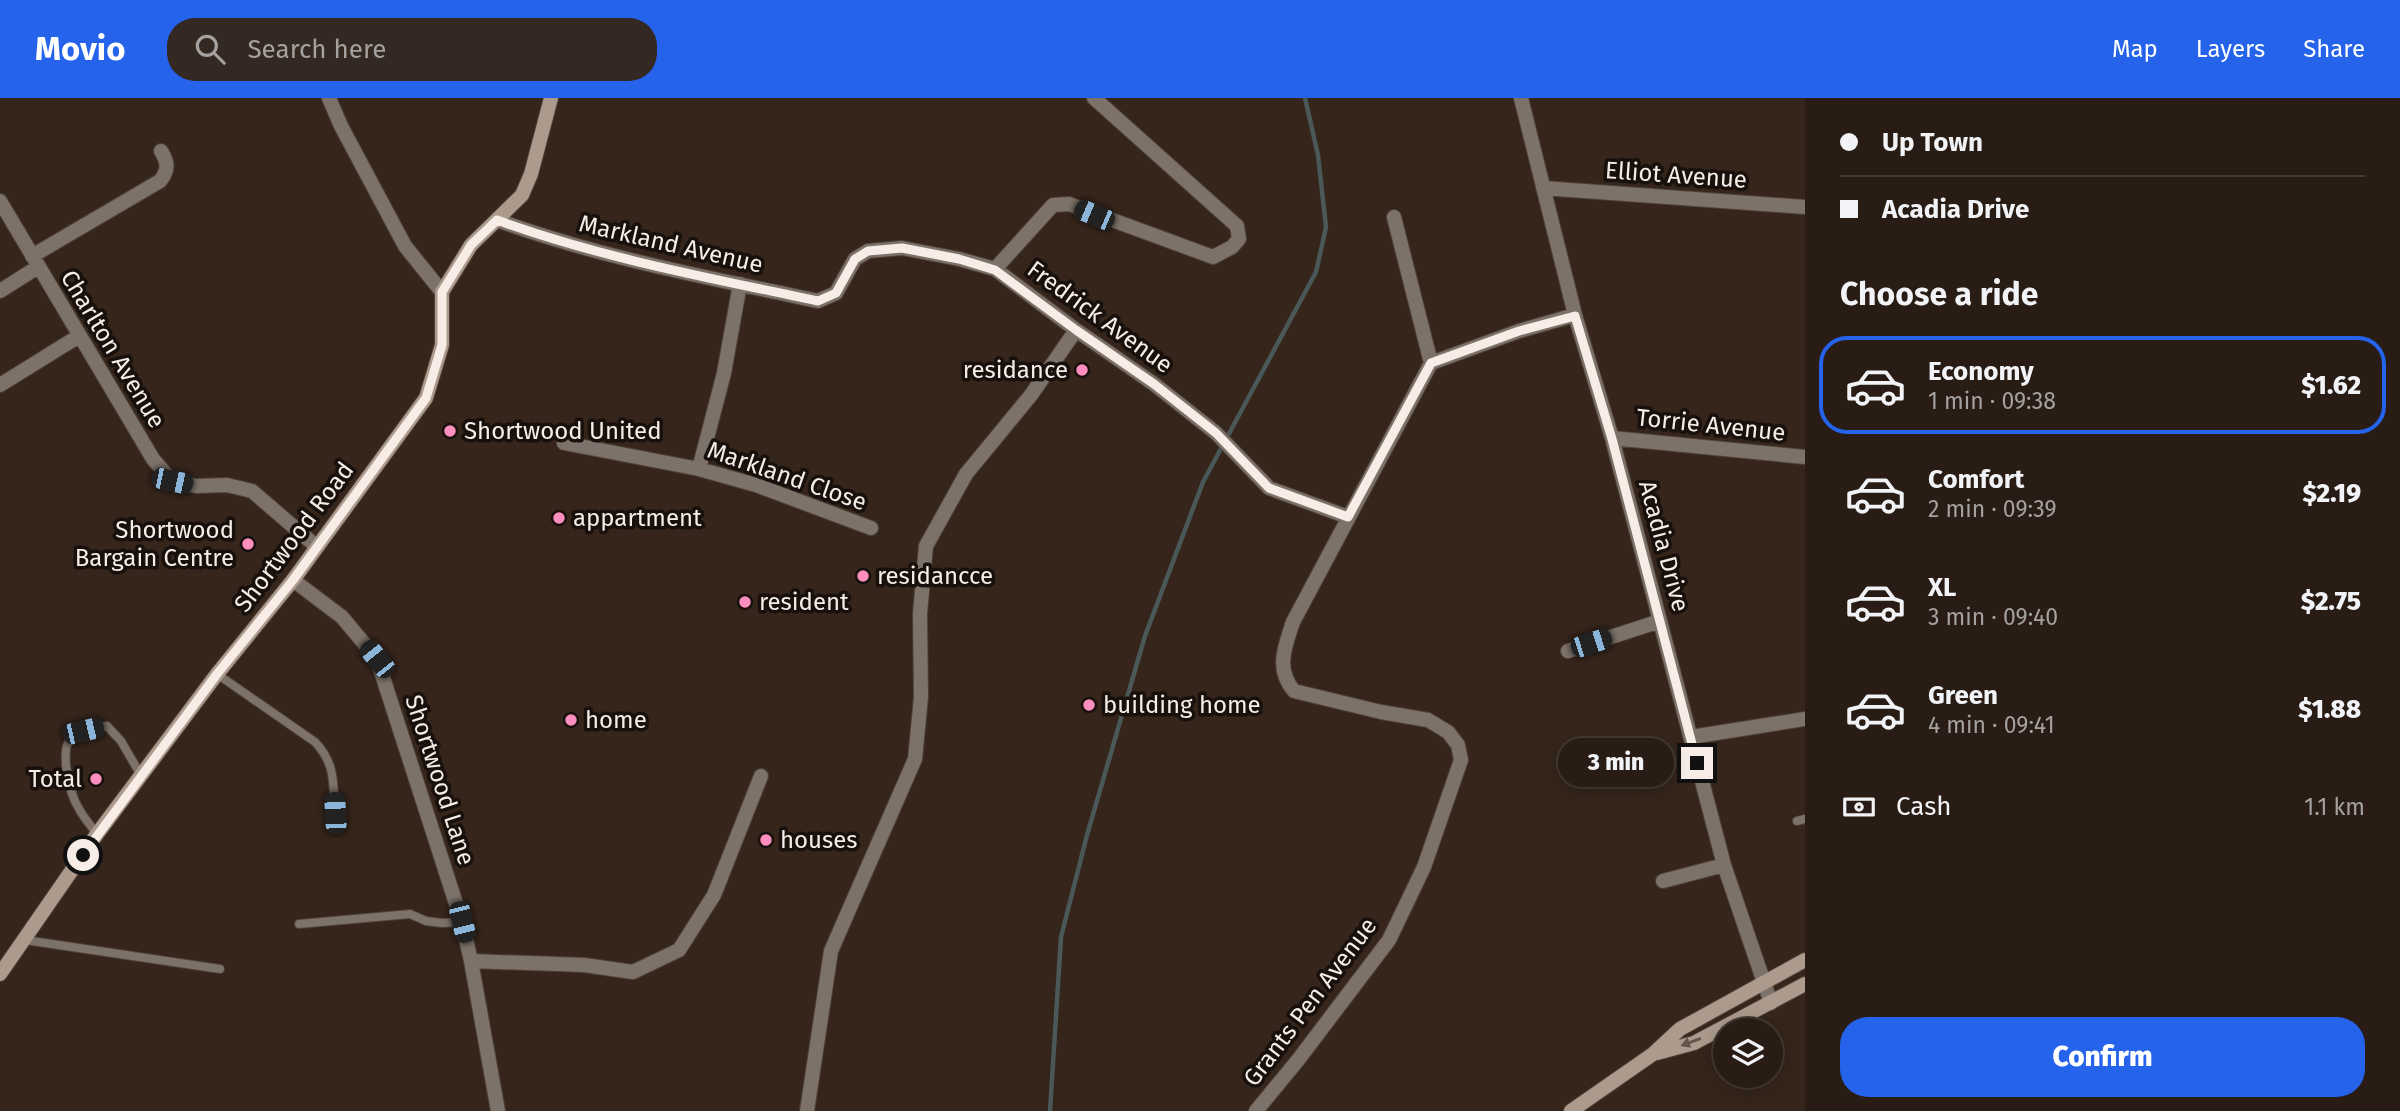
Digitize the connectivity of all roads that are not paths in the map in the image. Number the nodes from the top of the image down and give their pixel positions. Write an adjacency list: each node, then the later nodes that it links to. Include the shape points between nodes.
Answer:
1 (329, 98): 15 (street, via 405,246)
2 (551, 98): 10 (main road, via 522,195)
3 (1094, 98): 12 (street, via 1237,226 1239,239 1213,257 1069,204 1053,205)
4 (1521, 98): 6 (street, Acadia Drive)
5 (161, 151): 11 (street, via 167,168 160,181)
6 (1543, 188): 8 (street, Elliot Avenue); 17 (street, Acadia Drive)
7 (0, 201): 11 (street, Charlton Avenue)
8 (1805, 207)
9 (1394, 217): 20 (street)
10 (497, 220): 13 (street, Markland Avenue, via 637,262); 15 (main road, via 471,245)
11 (35, 262): 14 (street); 19 (street, Charlton Avenue)
12 (995, 270): 16 (street, Fredrick Avenue, via 902,248 868,251 855,259); 18 (street, Fredrick Avenue)
13 (740, 285): 16 (street, Markland Avenue, via 818,301); 25 (street, via 724,373)
14 (0, 291)
15 (442, 292): 28 (main road, Shortwood Road, via 442,345 426,398)
16 (836, 293)
17 (1575, 316): 20 (street); 22 (street, Acadia Drive)
18 (1076, 330): 26 (street, Fredrick Avenue, via 1216,433 1269,488); 53 (street, via 1031,395 966,474 926,546 915,759 831,951)
19 (79, 336): 21 (street); 28 (street, Charlton Avenue, via 153,459 172,481 252,491)
20 (1431, 363): 26 (street, Grants Pen Avenue)
21 (0, 385)
22 (1612, 439): 24 (street, Torrie Avenue); 30 (street, Acadia Drive)
23 (564, 443): 25 (street, Markland Close)
24 (1805, 457)
25 (699, 469): 27 (street, Markland Close)
26 (1348, 517): 54 (street, Grants Pen Avenue, via 1293,622 1282,654 1287,682 1294,691 1428,720 1448,732 1458,745 1461,760 1424,867 1389,940)
27 (871, 528)
28 (317, 547): 29 (main road, Shortwood Road)
29 (293, 580): 32 (main road, Shortwood Road); 41 (street, Shortwood Lane, via 342,617 377,659)
30 (1660, 621): 31 (street); 34 (street, Acadia Drive)
31 (1568, 651)
32 (217, 674): 36 (main road, Shortwood Road); 37 (lane, via 327,754)
33 (1805, 719): 34 (street)
34 (1690, 737): 39 (street, Acadia Drive)
35 (761, 776): 45 (street, via 714,895 679,950 633,972 584,965)
36 (142, 777): 38 (main road, Shortwood Road); 38 (lane, via 107,726 70,739 65,749 67,774 77,806)
37 (335, 813)
38 (97, 834): 43 (main road, Shortwood Road)
39 (1724, 865): 40 (street); 48 (street, Acadia Drive)
40 (1663, 881)
41 (462, 922): 42 (lane, via 434,922 410,914); 45 (street, Shortwood Lane)
42 (299, 924)
43 (25, 940): 46 (lane); 47 (main road, Shortwood Road)
44 (1805, 960): 48 (main road)
45 (471, 961): 52 (street, Shortwood Lane)
46 (220, 969)
47 (0, 974)
48 (1764, 984): 50 (street, Acadia Drive); 51 (main road, via 1680,1029)
49 (1805, 984): 50 (main road)
50 (1771, 1003): 51 (main road, one-way to 51, via 1694,1043)
51 (1653, 1054): 55 (main road)
52 (498, 1111)
53 (807, 1111)
54 (1256, 1111)
55 (1571, 1111)

